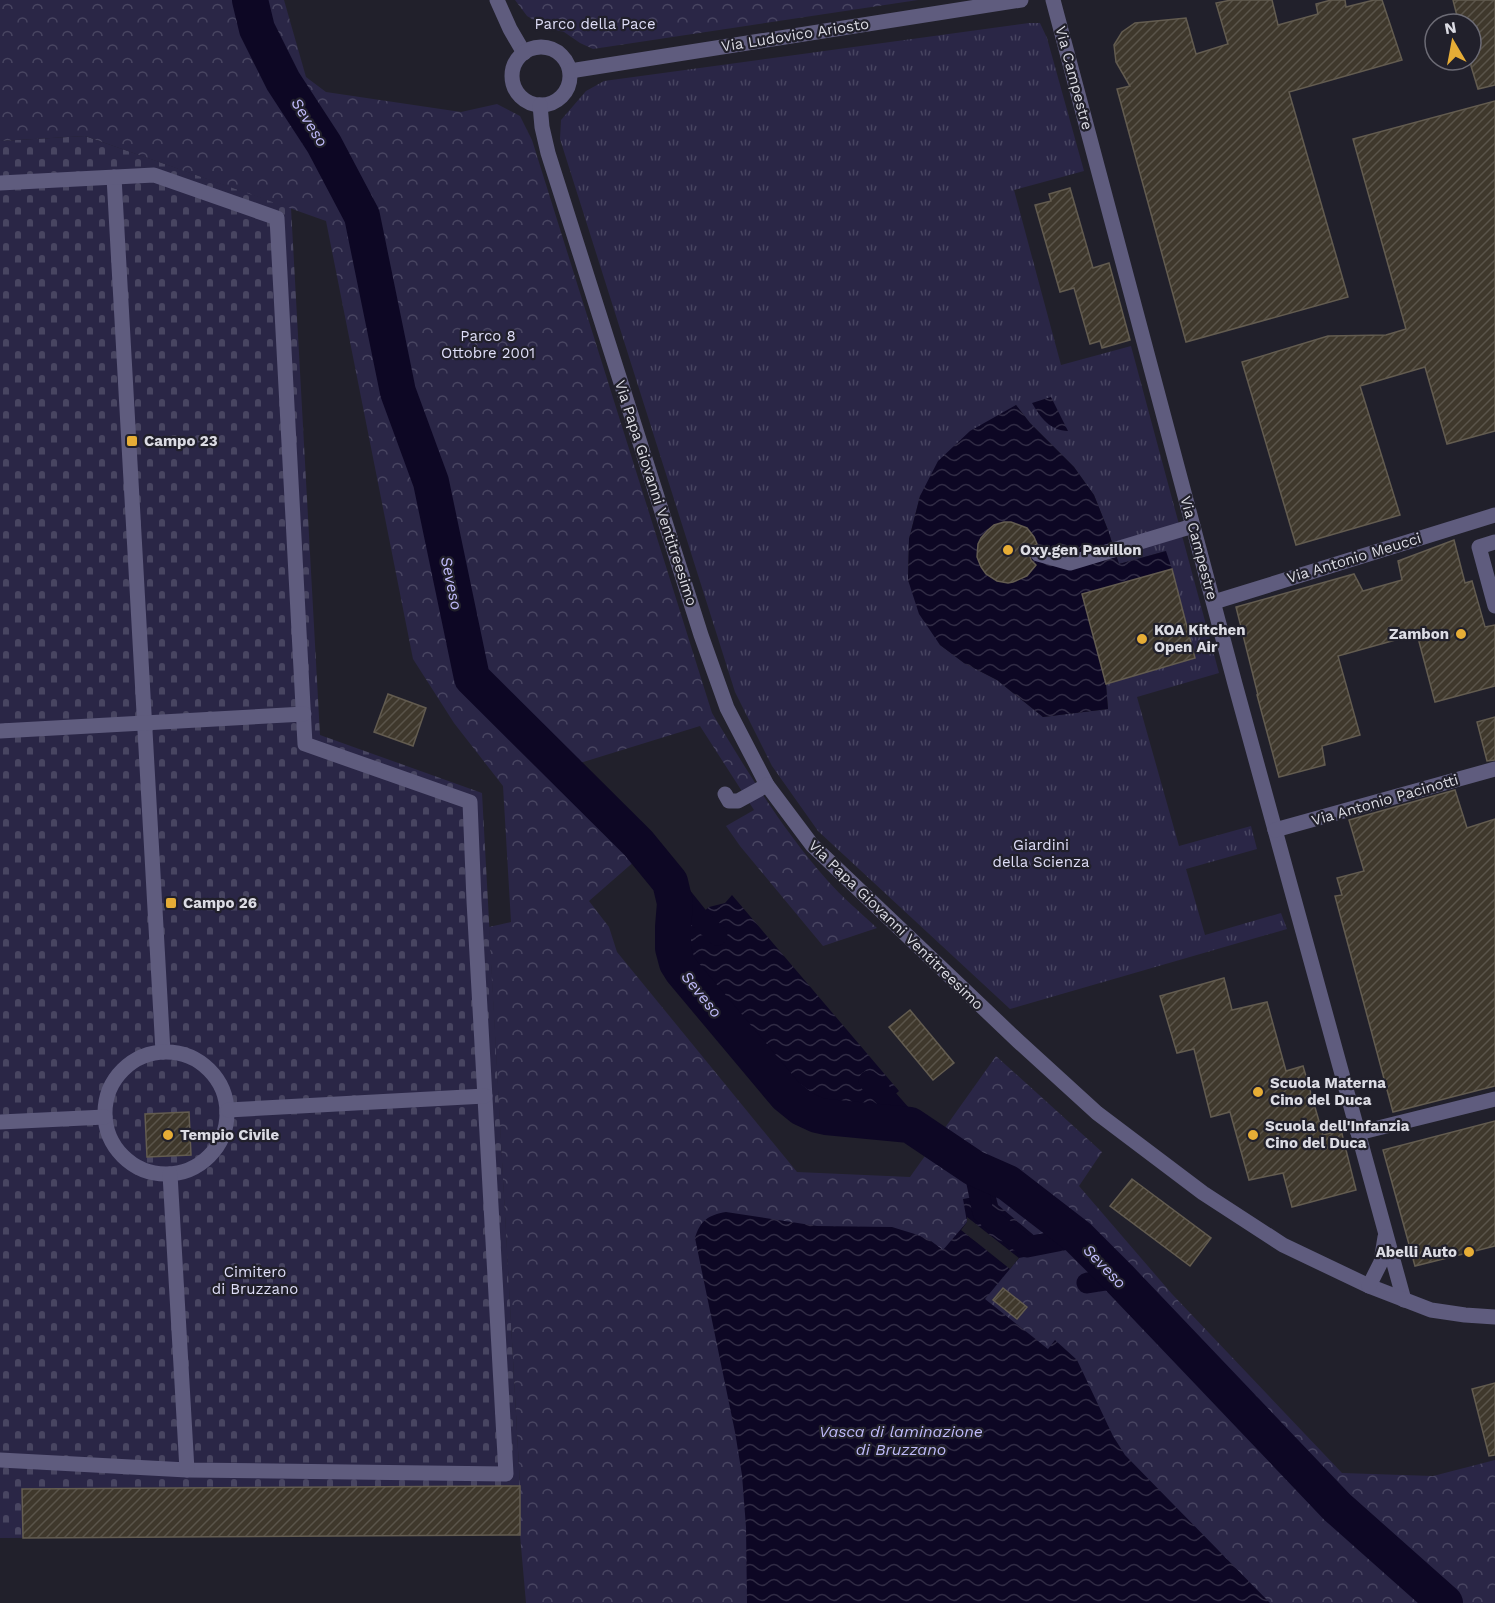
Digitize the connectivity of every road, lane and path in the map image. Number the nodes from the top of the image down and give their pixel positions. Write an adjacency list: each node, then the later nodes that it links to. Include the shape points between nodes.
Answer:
1 (497, 0): 4 (street)
2 (1021, 0): 5 (street, Via Ludovico Ariosto)
3 (1053, 0): 10 (street, Via Campestre)
4 (524, 53): 5 (street, via 542,47 554,50 564,58); 6 (street, via 513,66 511,78 522,99)
5 (570, 71): 6 (street, via 566,92 557,101)
6 (540, 105): 19 (street, Via Papa Giovanni Ventitreesimo, via 548,153 700,635 727,708)
7 (114, 177): 8 (street); 15 (street, via 154,175 277,218); 16 (street)
8 (0, 183)
9 (1495, 515): 13 (street, Via Antonio Meucci)
10 (1193, 526): 12 (street, via 1070,563); 13 (street, Via Campestre)
11 (1495, 542): 14 (street, via 1479,547)
12 (1038, 554)
13 (1214, 602): 21 (street, Via Campestre)
14 (1495, 606)
15 (304, 714): 16 (street); 23 (street, via 305,744 470,802)
16 (145, 723): 17 (street); 22 (street)
17 (0, 731)
18 (1495, 769): 21 (street, Via Antonio Pacinotti)
19 (767, 785): 20 (street, via 738,801 729,801); 31 (street, Via Papa Giovanni Ventitreesimo, via 812,845 1097,1113 1203,1193 1282,1245)
20 (725, 794)
21 (1275, 830): 28 (street, Via Campestre)
22 (164, 1052): 25 (street, via 190,1057 212,1072 223,1090); 26 (street, via 137,1059 121,1072 110,1089)
23 (485, 1096): 25 (street); 35 (street, via 506,1474)
24 (1495, 1099): 28 (street)
25 (228, 1110): 29 (street, via 223,1136 207,1159 184,1172)
26 (105, 1117): 27 (street); 29 (street, via 110,1136 131,1163 143,1170)
27 (0, 1122)
28 (1358, 1133): 30 (street, Via Campestre)
29 (170, 1174): 35 (street)
30 (1386, 1234): 31 (street, Via Campestre, via 1381,1262); 32 (street, Via Campestre)
31 (1369, 1286): 32 (street, Via Papa Giovanni Ventitreesimo)
32 (1404, 1300): 33 (street, Via Papa Giovanni Ventitreesimo, via 1431,1310)
33 (1495, 1317)
34 (0, 1460): 35 (street)
35 (187, 1470)

